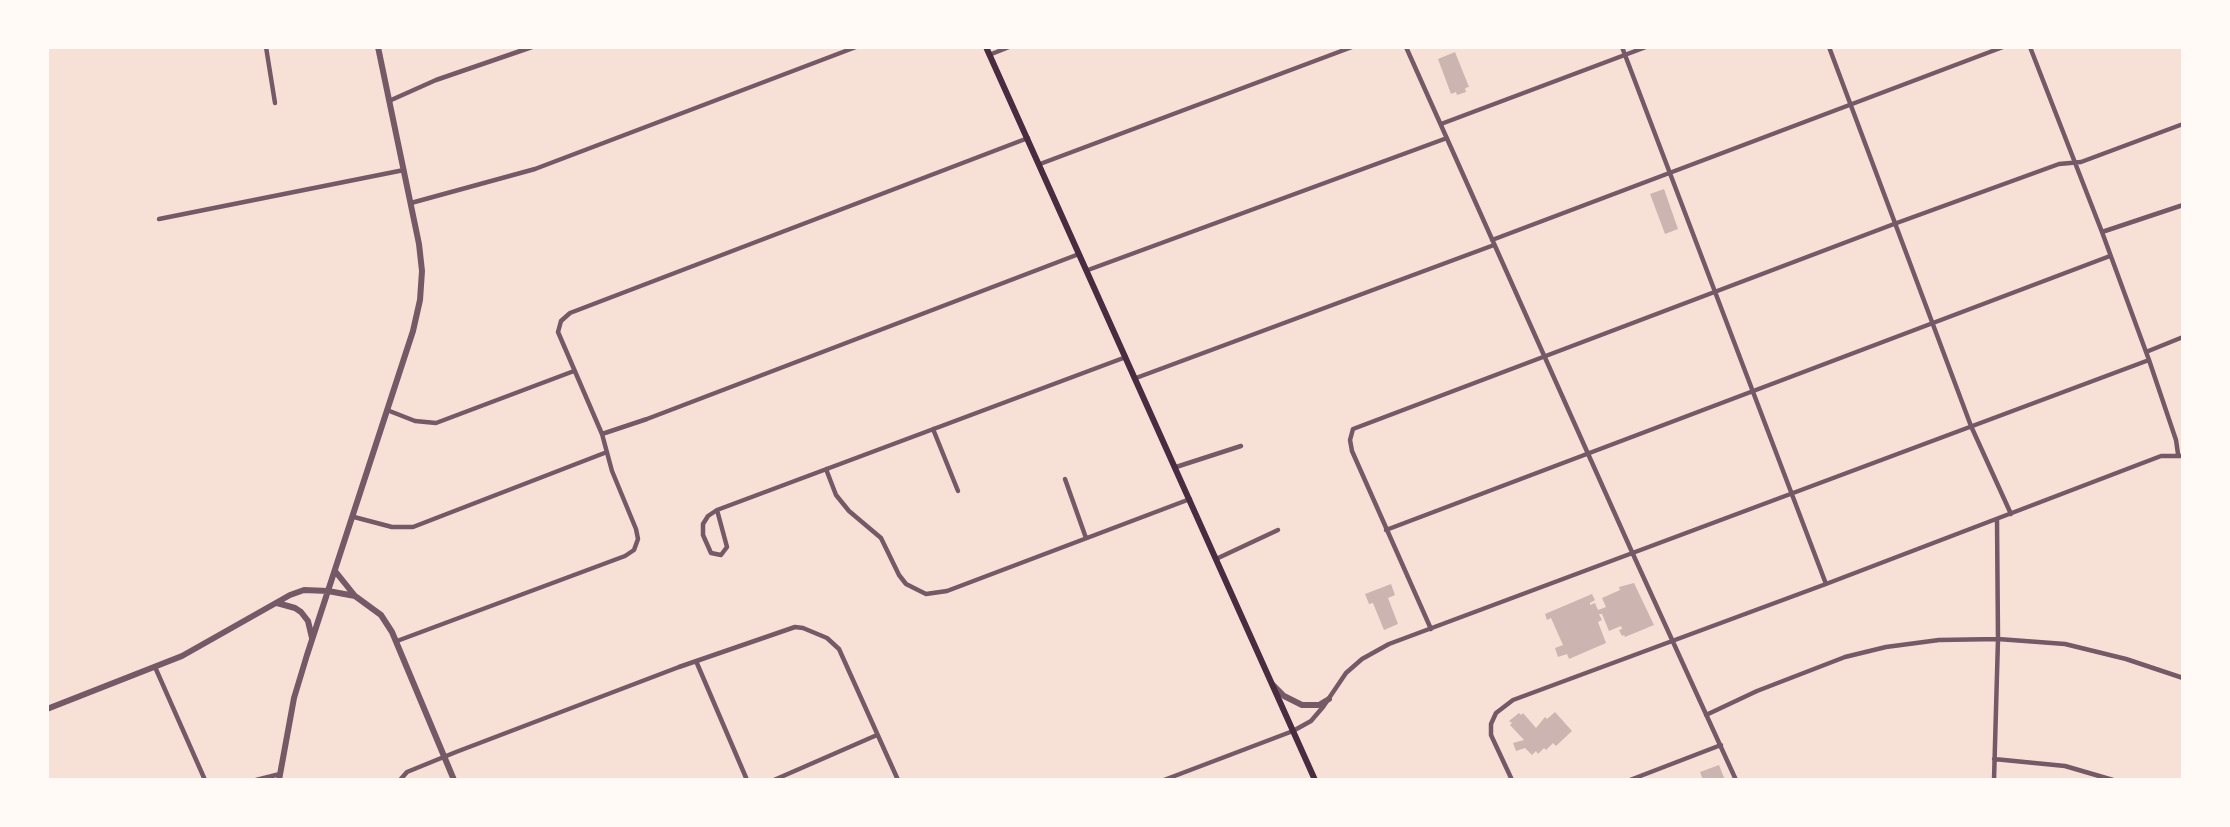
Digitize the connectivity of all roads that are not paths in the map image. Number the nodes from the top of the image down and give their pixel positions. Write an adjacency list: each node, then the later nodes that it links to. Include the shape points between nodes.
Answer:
1 (266, 47): 16 (street)
2 (378, 47): 15 (street)
3 (532, 47): 15 (street)
4 (856, 47): 26 (street, via 535,169)
5 (1009, 47): 13 (street)
6 (1352, 47): 23 (street)
7 (1406, 47): 18 (street)
8 (1622, 47): 14 (street)
9 (1646, 47): 14 (street)
10 (1829, 47): 17 (street)
11 (2003, 47): 17 (street)
12 (2030, 47): 22 (street)
13 (988, 51): 20 (main road)
14 (1625, 55): 18 (street); 25 (street)
15 (389, 101): 24 (street)
16 (275, 103)
17 (1851, 105): 25 (street); 29 (street)
18 (1441, 124): 21 (street)
19 (2183, 124): 22 (street)
20 (1028, 138): 23 (main road); 42 (street, via 570,313 558,332)
21 (1447, 138): 31 (street); 34 (street)
22 (2073, 161): 29 (street); 30 (street)
23 (1040, 164): 32 (main road)
24 (404, 170): 26 (street); 28 (street)
25 (1671, 173): 31 (street); 35 (street)
26 (411, 203): 45 (street, via 421,257 420,300)
27 (2183, 205): 30 (street)
28 (159, 219)
29 (1894, 224): 35 (street); 36 (street)
30 (2102, 232): 33 (street)
31 (1493, 243): 40 (street); 43 (street)
32 (1080, 254): 34 (main road); 48 (street)
33 (2110, 256): 36 (street); 38 (street)
34 (1088, 270): 39 (main road)
35 (1716, 292): 40 (street); 44 (street)
36 (1931, 323): 44 (street); 46 (street)
37 (2183, 337): 38 (street)
38 (2146, 352): 41 (street)
39 (1127, 357): 43 (main road); 47 (street)
40 (1545, 357): 51 (street); 64 (street, via 1353,429 1352,451)
41 (2149, 360): 46 (street); 52 (street)
42 (574, 371): 45 (street, via 436,423); 48 (street)
43 (1136, 378): 53 (main road)
44 (1753, 391): 51 (street); 57 (street)
45 (387, 410): 61 (street)
46 (1971, 426): 57 (street); 60 (street)
47 (933, 429): 54 (street); 56 (street)
48 (601, 434): 50 (street)
49 (1241, 446): 53 (street)
50 (607, 452): 61 (street, via 413,527 392,527); 77 (street, via 636,529 634,550)
51 (1588, 454): 64 (street); 66 (street)
52 (2180, 455): 60 (street, via 2161,456)
53 (1176, 467): 58 (main road)
54 (826, 469): 59 (street); 65 (street, via 842,503 881,538 899,575 926,594 947,591)
55 (1065, 479): 65 (street)
56 (958, 491)
57 (1792, 493): 66 (street); 69 (street)
58 (1190, 499): 65 (street); 67 (main road)
59 (717, 510): 59 (street, via 703,524 703,535 711,553 721,555 727,547)
60 (2011, 514): 62 (street)
61 (354, 517): 68 (street)
62 (1997, 520): 69 (street); 75 (street)
63 (1278, 530): 67 (street)
64 (1385, 530): 73 (street)
65 (1086, 538)
66 (1632, 552): 73 (street); 76 (street)
67 (1216, 559): 81 (main road)
68 (335, 571): 70 (street); 71 (street)
69 (1826, 584): 76 (street)
70 (328, 591): 71 (street); 72 (street, via 304,590); 74 (street)
71 (355, 596): 77 (street, via 381,615)
72 (275, 603): 74 (street, via 301,612); 79 (street, via 208,643)
73 (1431, 629): 82 (street, via 1371,653 1346,673)
74 (312, 639): 90 (street, via 294,698)
75 (1998, 639): 80 (street, via 2096,650); 84 (street, via 1907,644 1845,657); 89 (street)
76 (1673, 640): 84 (street); 100 (street, via 1513,700 1496,713 1491,736)
77 (397, 641): 88 (street)
78 (696, 661): 86 (street, via 786,629 803,628 839,649); 88 (street); 95 (street)
79 (155, 667): 83 (street); 91 (street)
80 (2183, 678)
81 (1272, 684): 82 (street, via 1302,705 1319,705); 85 (main road)
82 (1329, 699): 85 (street, via 1311,721)
83 (47, 709)
84 (1706, 715): 87 (street)
85 (1293, 731): 98 (street); 99 (main road)
86 (877, 735): 96 (street); 97 (street)
87 (1721, 745): 101 (street); 102 (street)
88 (444, 756): 93 (street, via 407,772); 94 (street)
89 (1994, 759): 103 (street); 104 (street, via 2065,766)
90 (279, 777): 92 (street)
91 (205, 780)
92 (256, 780)
93 (400, 780)
94 (454, 780)
95 (747, 780)
96 (774, 780)
97 (898, 780)
98 (1164, 780)
99 (1315, 780)
100 (1512, 780)
101 (1630, 780)
102 (1736, 780)
103 (1994, 780)
104 (2113, 780)

